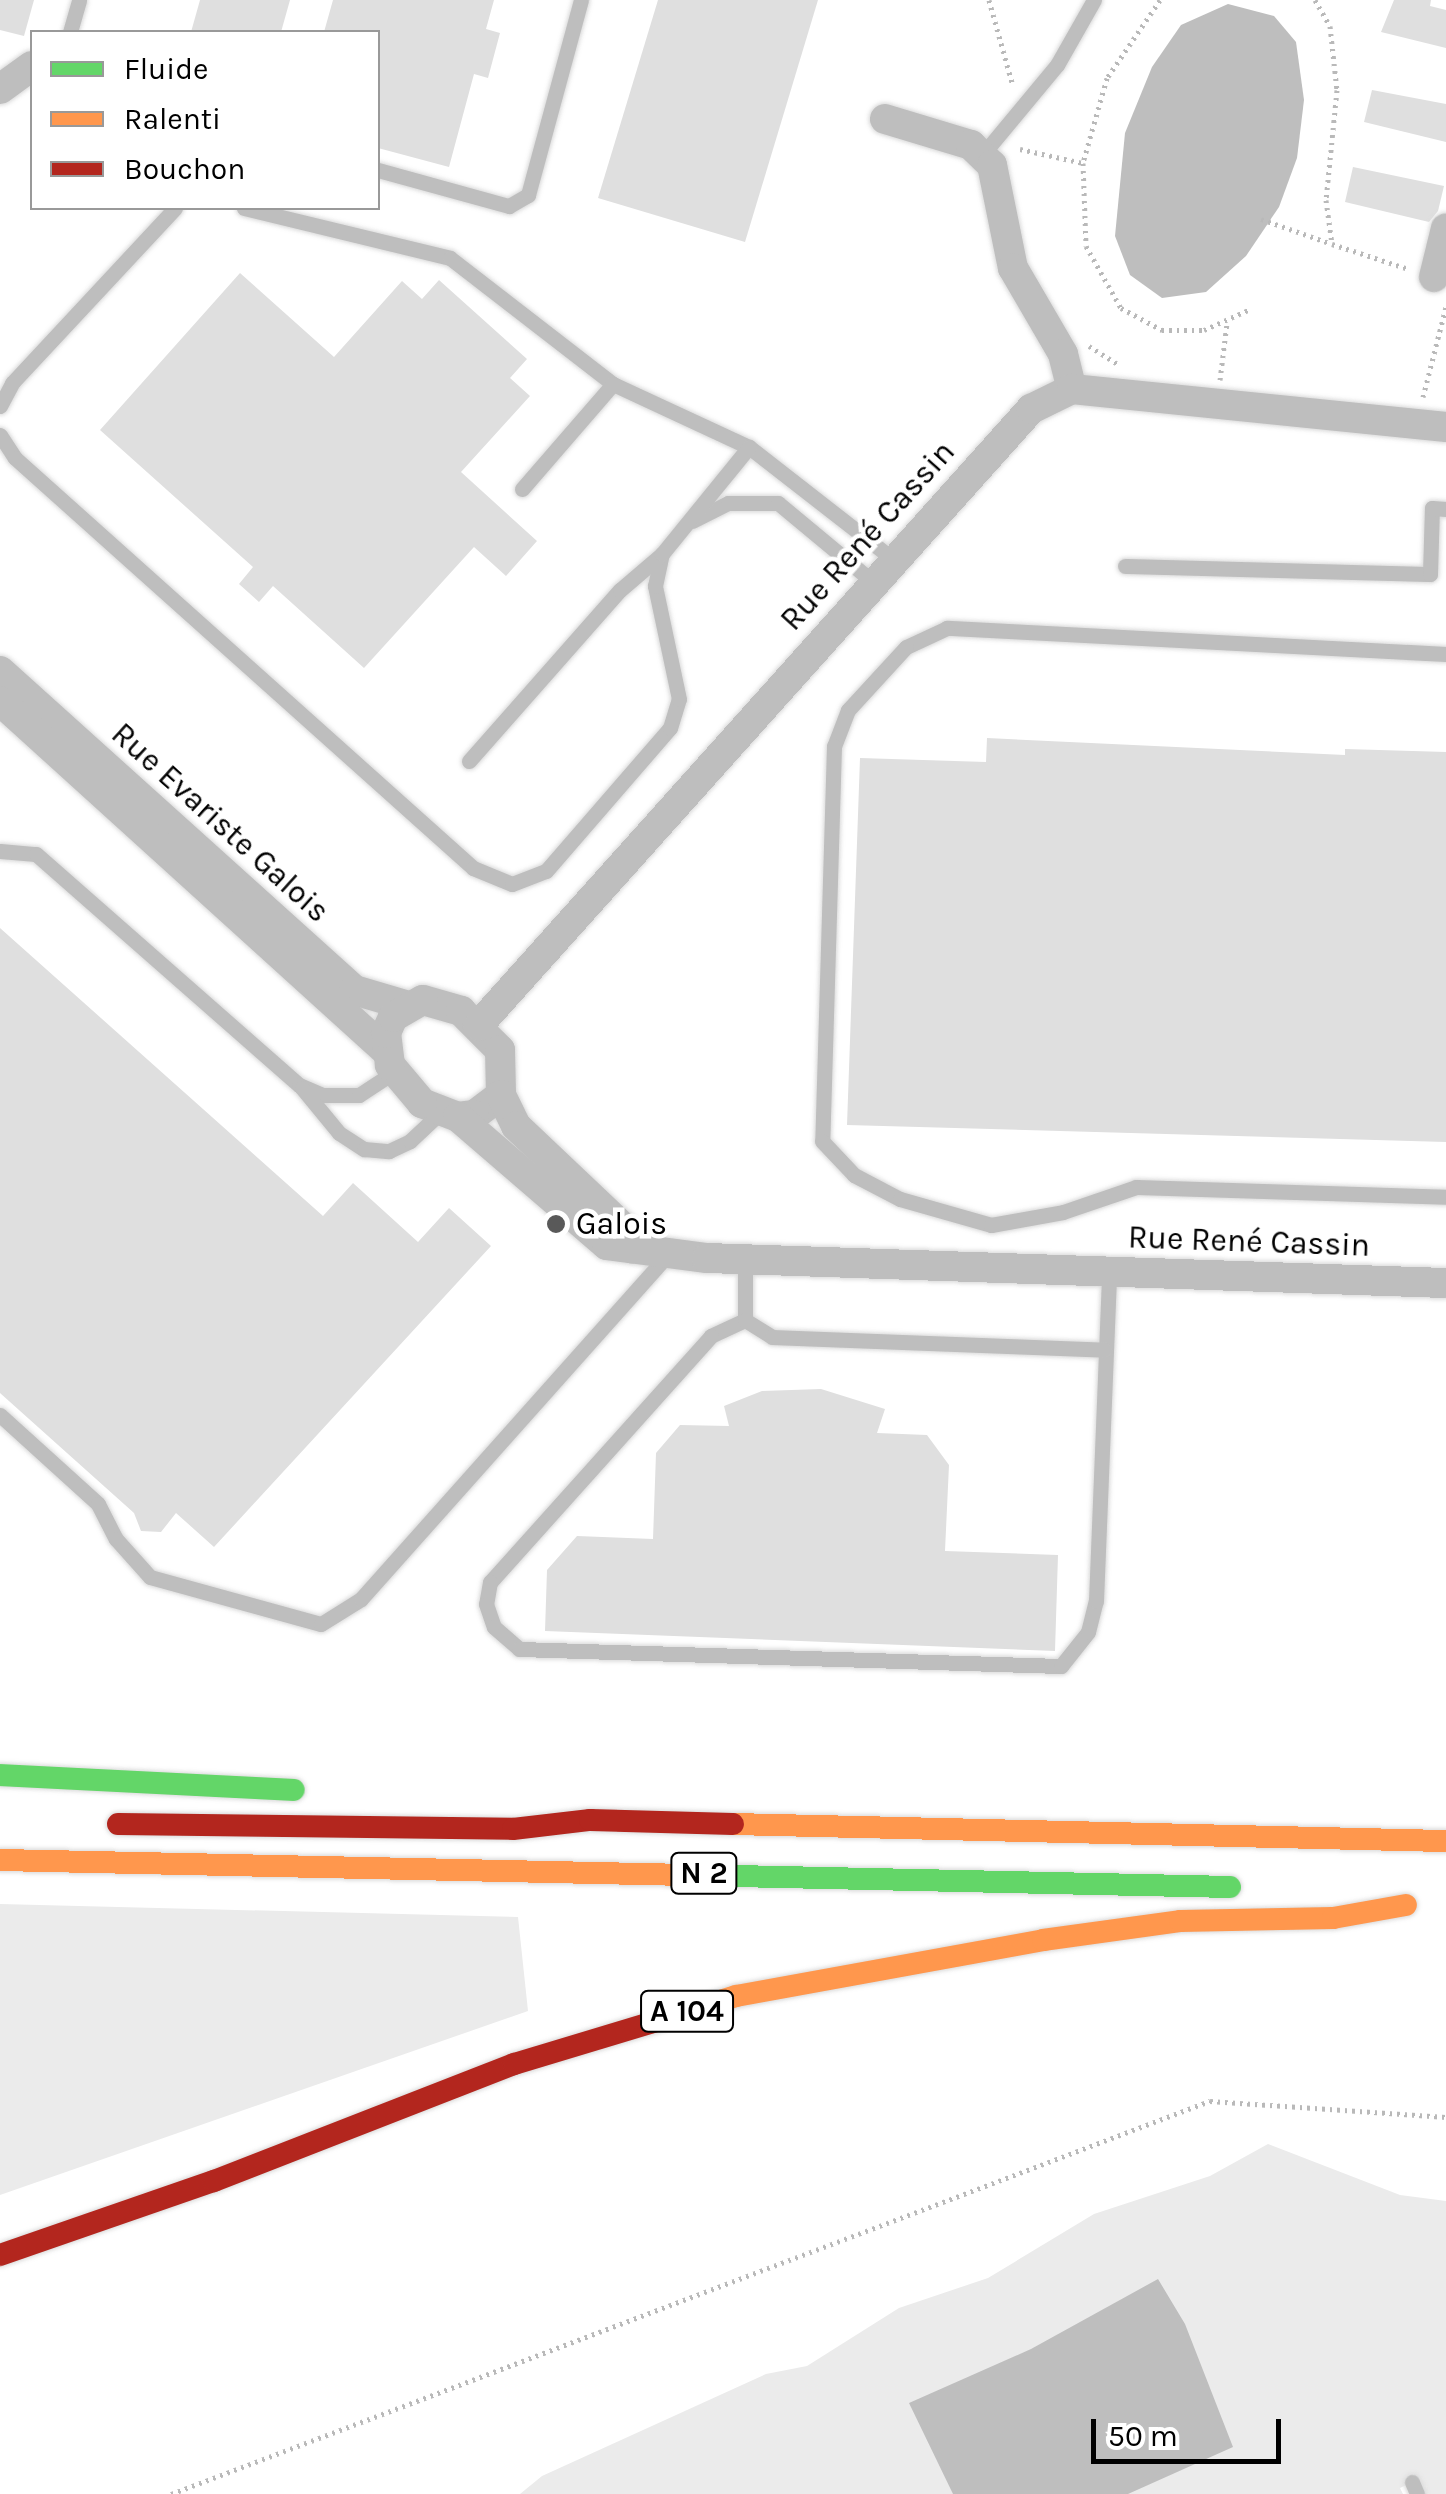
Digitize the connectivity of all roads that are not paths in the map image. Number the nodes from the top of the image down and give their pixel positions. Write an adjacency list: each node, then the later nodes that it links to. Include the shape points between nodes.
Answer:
1 (80, 0): 4 (lane)
2 (581, 0): 9 (lane, via 528,194 510,206)
3 (1094, 0): 8 (lane, via 1057,65)
4 (71, 30)
5 (30, 67): 6 (street)
6 (0, 89)
7 (886, 119): 8 (street)
8 (984, 154): 15 (street, via 999,178 1012,268 1063,354)
9 (380, 171)
10 (172, 210): 16 (lane, via 12,382)
11 (252, 210): 14 (lane, via 450,258)
12 (1446, 228): 13 (street)
13 (1434, 278)
14 (613, 384): 19 (lane); 20 (lane)
15 (1072, 389): 17 (street); 25 (street, Rue René Cassin, via 1016,423)
16 (0, 406)
17 (1440, 417)
18 (0, 435): 23 (lane, via 15,458 473,868 512,884 546,871 670,728 679,699 655,586)
19 (748, 447): 22 (lane); 25 (lane)
20 (522, 489)
21 (1446, 509): 24 (lane, via 1432,508 1430,574)
22 (688, 523): 23 (lane); 25 (lane, via 728,503 778,503)
23 (662, 554): 29 (lane, via 620,590)
24 (1124, 566)
25 (883, 570): 32 (street, Rue René Cassin)
26 (1446, 654): 37 (lane, via 946,628 906,647 848,710 834,746 822,1141 854,1175 900,1199 991,1225 1063,1212 1136,1187)
27 (0, 672): 31 (street, Rue Evariste Galois, via 354,990)
28 (0, 701): 33 (street, Rue Evariste Galois)
29 (469, 761)
30 (0, 851): 34 (lane, via 36,854)
31 (405, 1005): 32 (street, Rue Evariste Galois, via 442,1002); 33 (street, via 393,1018)
32 (478, 1026): 35 (street, via 500,1050)
33 (390, 1061): 34 (lane, via 359,1095); 36 (street, Rue Evariste Galois, via 422,1103)
34 (299, 1085): 36 (lane, via 339,1133 364,1150 410,1142)
35 (502, 1095): 36 (street, via 474,1115); 38 (street, via 532,1146 624,1228)
36 (450, 1115): 38 (street, Rue Evariste Galois, via 593,1239)
37 (1446, 1197)
38 (632, 1248): 39 (street, Rue René Cassin)
39 (668, 1255): 40 (street, Rue René Cassin); 45 (lane, via 361,1599 320,1624 150,1577 116,1539 98,1504)
40 (745, 1259): 41 (street, Rue René Cassin); 43 (lane)
41 (1109, 1272): 42 (street, Rue René Cassin); 44 (lane)
42 (1446, 1283)
43 (744, 1320): 44 (lane, via 772,1337); 44 (lane, via 711,1336 490,1582 486,1604 494,1628 519,1649 1061,1666 1088,1632 1096,1601)
44 (1105, 1350)
45 (0, 1416)
46 (0, 1775): 47 (highway)
47 (316, 1792)
48 (513, 1802): 49 (highway)
49 (590, 1820): 50 (highway, via 512,1829); 51 (highway)
50 (98, 1824)
51 (1446, 1842)
52 (0, 1860): 53 (highway, N 2)
53 (1261, 1888)
54 (1340, 1890): 55 (highway)
55 (1406, 1904): 56 (highway, A 104); 57 (highway, A 104, via 1333,1918 1160,1924 900,1962 736,1996 514,2064 214,2181)
56 (1433, 1905)
57 (0, 2255)

